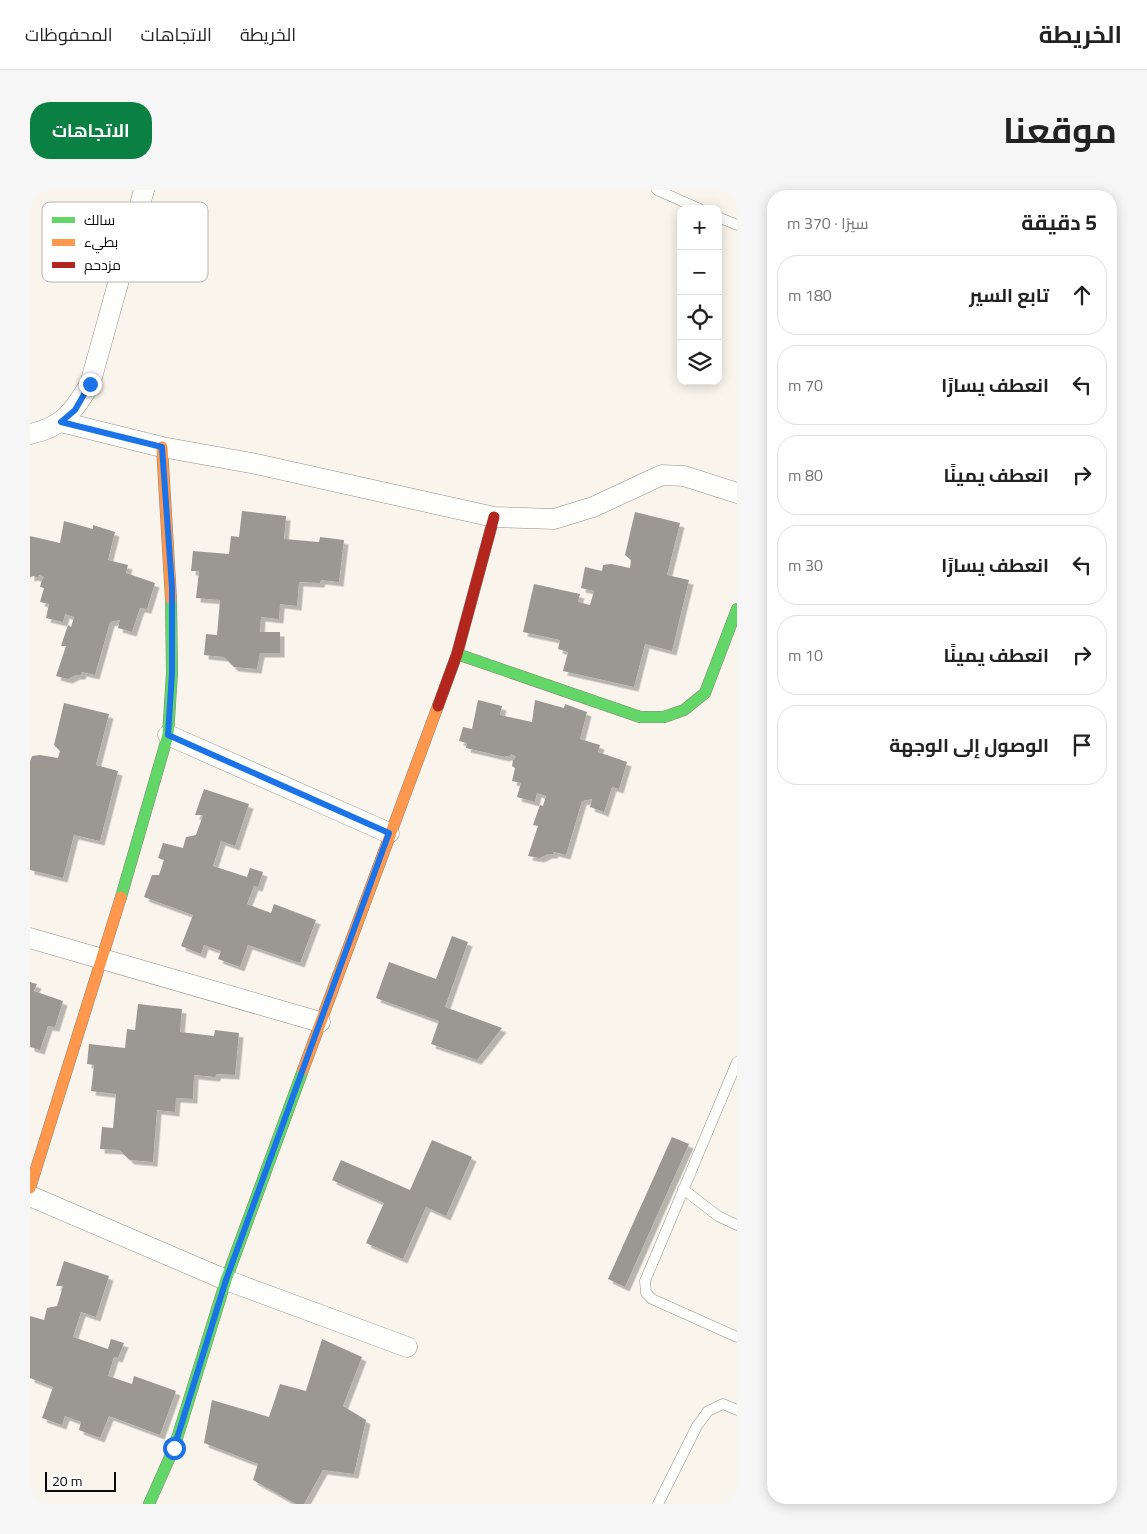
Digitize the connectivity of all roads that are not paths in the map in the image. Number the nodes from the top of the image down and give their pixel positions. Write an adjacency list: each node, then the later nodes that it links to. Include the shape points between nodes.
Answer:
1 (657, 190): 2 (lane)
2 (691, 205)
3 (722, 219): 4 (lane)
4 (737, 225)
5 (118, 282): 6 (street, via 90,384 75,410)
6 (61, 422): 7 (street); 8 (street)
7 (30, 434)
8 (162, 447): 10 (street, via 256,464); 13 (street, via 172,588)
9 (737, 493): 10 (street, via 684,476 662,475 593,507 554,519)
10 (494, 517): 12 (street)
11 (737, 609): 12 (street, via 705,693 684,710 664,718 640,718)
12 (457, 654): 14 (street)
13 (168, 735): 14 (street); 16 (street)
14 (389, 833): 17 (street)
15 (30, 938): 16 (street)
16 (104, 958): 17 (street); 19 (street)
17 (320, 1022): 23 (street)
18 (737, 1062): 20 (lane)
19 (30, 1188)
20 (683, 1189): 22 (lane, via 718,1216); 24 (lane, via 645,1281 646,1293 652,1299)
21 (30, 1196): 23 (street)
22 (737, 1225)
23 (226, 1280): 25 (street); 27 (street, via 174,1448)
24 (737, 1337)
25 (406, 1347)
26 (737, 1410): 28 (lane, via 723,1404 708,1411 697,1426)
27 (149, 1504)
28 (658, 1504)

